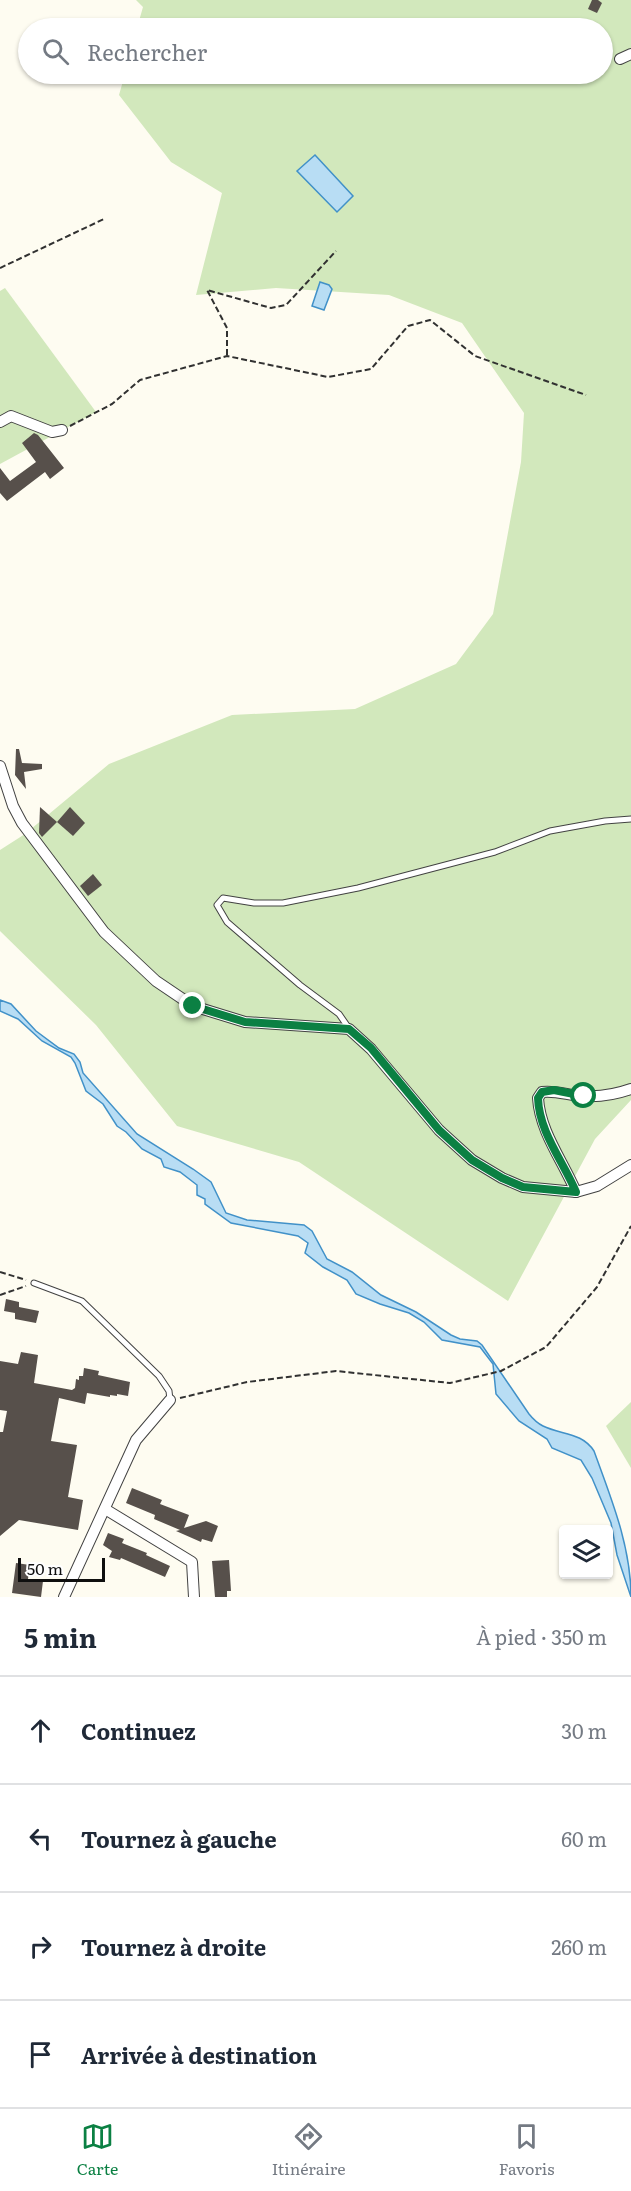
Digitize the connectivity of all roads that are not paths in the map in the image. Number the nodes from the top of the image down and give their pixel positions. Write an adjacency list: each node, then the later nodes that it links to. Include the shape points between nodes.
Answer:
1 (631, 54): 2 (street)
2 (620, 59)
3 (0, 422): 4 (street, via 12,416 52,432)
4 (62, 430)
5 (0, 766): 7 (street, via 17,815 49,861 104,932 156,981 193,1006 245,1022)
6 (631, 819): 7 (lane, via 550,831 483,855 284,903 223,898 217,905 227,922 339,1014)
7 (349, 1029): 10 (street, via 371,1048 439,1130 472,1160 523,1187)
8 (631, 1089): 10 (street, via 584,1096 554,1090 542,1092 538,1098 543,1128)
9 (631, 1165): 10 (street, via 597,1186)
10 (576, 1192)
11 (34, 1283): 12 (lane, via 82,1301 159,1376)
12 (170, 1400): 13 (street, via 136,1440)
13 (105, 1509): 14 (street); 15 (street, via 192,1562)
14 (64, 1597)
15 (194, 1597)

